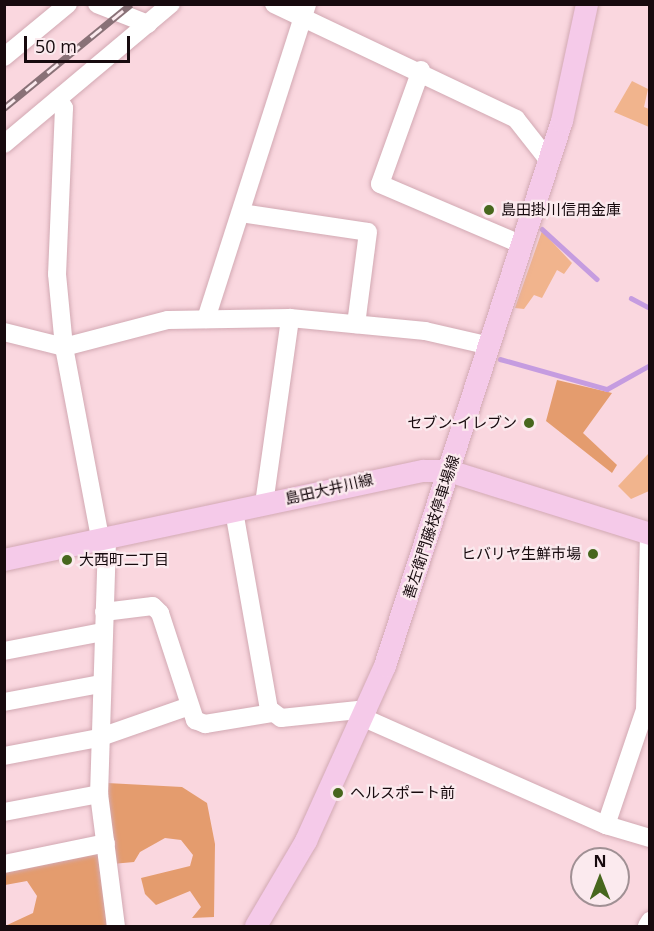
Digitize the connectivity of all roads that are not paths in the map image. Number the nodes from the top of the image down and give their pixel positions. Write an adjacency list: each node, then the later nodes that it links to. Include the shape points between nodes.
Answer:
1 (68, 4): 8 (street)
2 (97, 4): 7 (street)
3 (171, 4): 7 (street)
4 (274, 4): 6 (street)
5 (587, 4): 12 (main road, 善左衛門藤枝停車場線)
6 (306, 11): 9 (street); 13 (street)
7 (148, 24): 10 (street)
8 (4, 57)
9 (421, 70): 12 (street, via 516,119); 14 (street, via 380,184)
10 (58, 99): 11 (street); 20 (street, via 64,108 57,274)
11 (4, 144)
12 (549, 160): 14 (main road, 善左衛門藤枝停車場線)
13 (241, 213): 16 (street); 17 (street, via 368,232)
14 (522, 244): 19 (main road, 善左衛門藤枝停車場線)
15 (290, 318): 16 (street); 17 (street); 22 (street)
16 (206, 319): 20 (street, via 168,320)
17 (356, 324): 19 (street, via 425,331)
18 (4, 332): 20 (street)
19 (490, 346): 21 (main road, 善左衛門藤枝停車場線)
20 (64, 347): 25 (street)
21 (449, 471): 22 (main road, 島田大井川線, via 396,474); 24 (main road, 島田大井川線); 34 (main road, 善左衛門藤枝停車場線)
22 (264, 504): 23 (main road, 島田大井川線)
23 (234, 511): 25 (main road, 島田大井川線); 33 (street)
24 (649, 534): 39 (street, via 645,710)
25 (104, 542): 26 (main road, 島田大井川線); 27 (street)
26 (4, 560)
27 (104, 612): 28 (street); 32 (street, via 153,606 160,613)
28 (103, 632): 29 (street); 30 (street)
29 (4, 651)
30 (100, 684): 31 (street); 35 (street)
31 (4, 702)
32 (190, 706): 33 (street, via 195,720 205,724); 35 (street)
33 (273, 713): 34 (street, via 281,718)
34 (366, 713): 39 (street); 45 (main road, 善左衛門藤枝停車場線, via 306,841)
35 (98, 738): 36 (street); 37 (street)
36 (4, 756)
37 (99, 794): 38 (street); 41 (street)
38 (4, 812)
39 (606, 825): 40 (street)
40 (650, 838)
41 (106, 843): 42 (street); 44 (street)
42 (4, 864)
43 (650, 921): 46 (street)
44 (116, 927)
45 (256, 927)
46 (647, 927)

